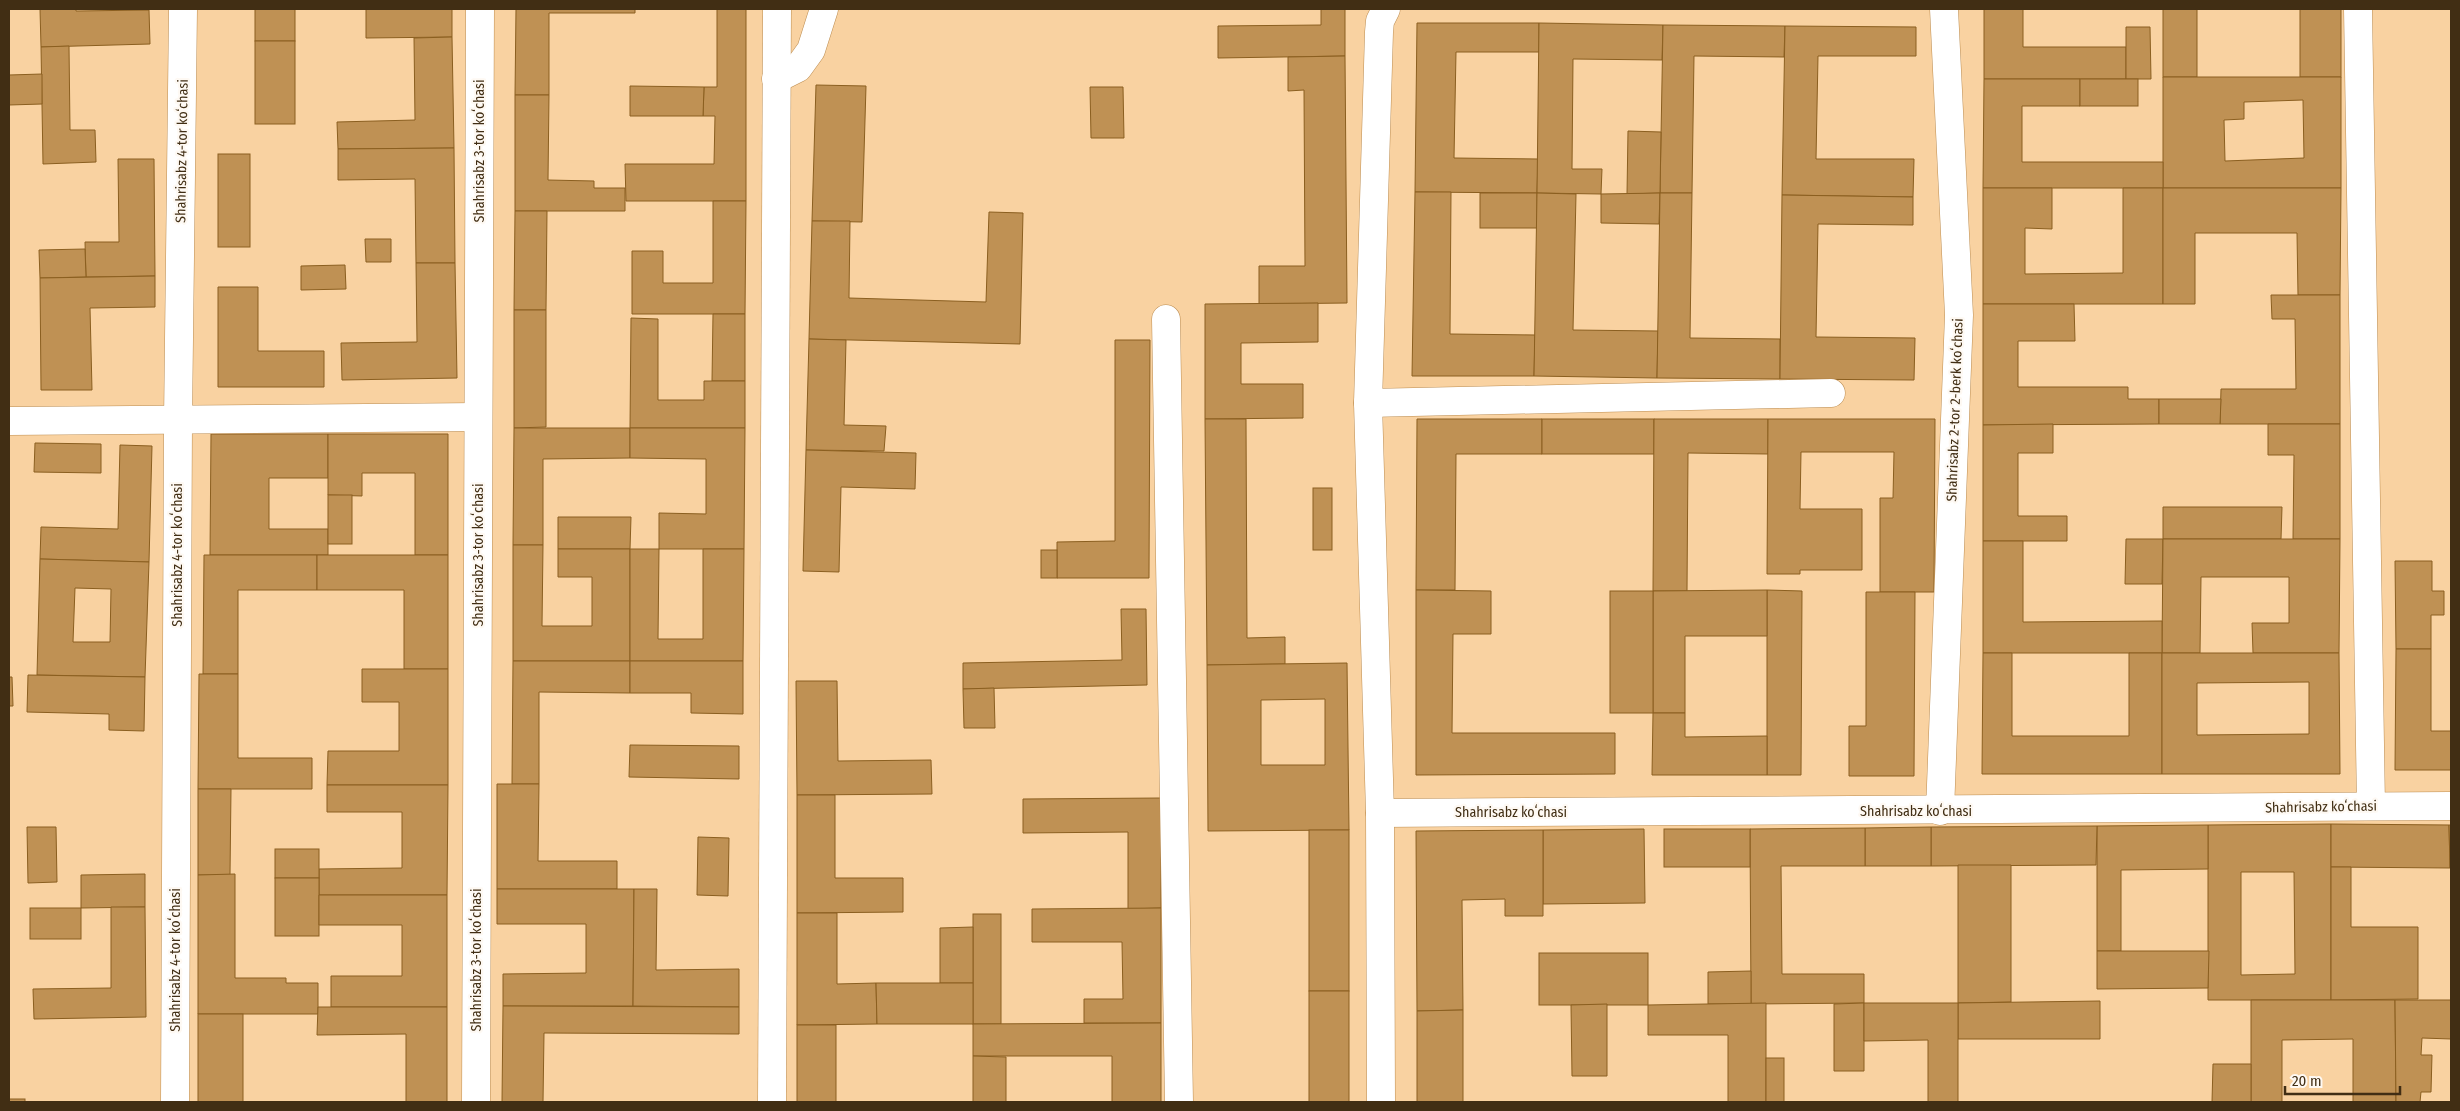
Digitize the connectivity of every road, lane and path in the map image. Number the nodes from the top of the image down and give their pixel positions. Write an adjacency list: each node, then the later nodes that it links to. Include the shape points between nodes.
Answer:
1 (183, 9): 14 (street, Shahrisabz 4-tor koʻchasi)
2 (480, 9): 12 (street, Shahrisabz 3-tor koʻchasi)
3 (777, 9): 8 (street)
4 (824, 9): 8 (street, via 810,50 798,68)
5 (1386, 9): 11 (street, via 1378,32)
6 (1944, 9): 17 (street, Shahrisabz 2-tor 2-berk koʻchasi, via 1959,315)
7 (2358, 9): 15 (street)
8 (776, 79): 21 (street)
9 (1166, 319): 22 (street)
10 (1831, 393): 11 (street)
11 (1368, 403): 18 (street)
12 (478, 417): 14 (street); 20 (street, Shahrisabz 3-tor koʻchasi)
13 (9, 421): 14 (street)
14 (178, 421): 19 (street, Shahrisabz 4-tor koʻchasi)
15 (2371, 806): 16 (street, Shahrisabz koʻchasi); 17 (street, Shahrisabz koʻchasi)
16 (2451, 806)
17 (1940, 811): 18 (street, Shahrisabz koʻchasi)
18 (1380, 813): 23 (street)
19 (174, 1102)
20 (476, 1102)
21 (772, 1102)
22 (1179, 1102)
23 (1381, 1102)

